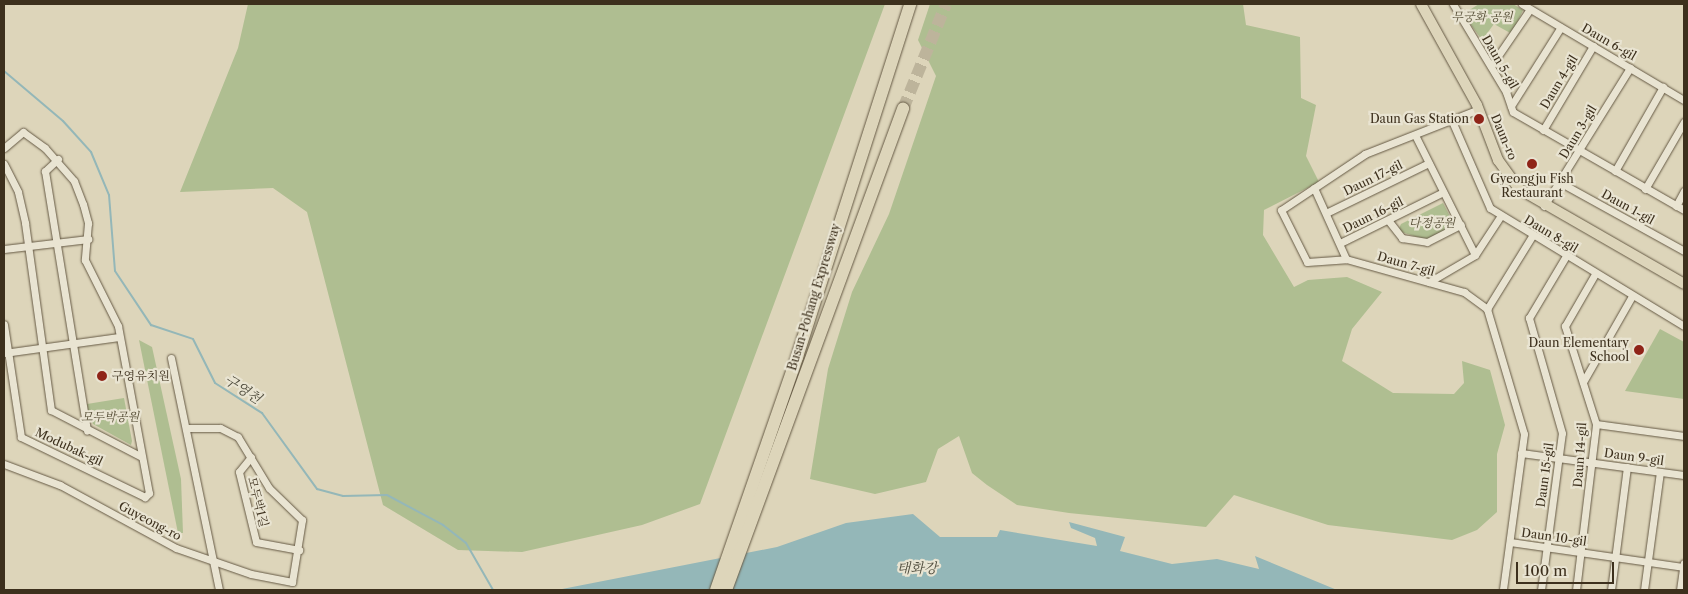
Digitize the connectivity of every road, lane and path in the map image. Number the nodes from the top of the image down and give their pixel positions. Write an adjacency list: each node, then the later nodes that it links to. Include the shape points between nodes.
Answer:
1 (910, 4): 85 (highway, Busan-Pohang Expressway)
2 (1421, 4): 13 (main road, Daun-ro)
3 (1453, 4): 8 (street, Daun 5-gil)
4 (1522, 4): 5 (street, Daun 6-gil)
5 (1530, 9): 6 (street, Daun 6-gil); 8 (street)
6 (1561, 27): 7 (street, Daun 6-gil); 12 (street, Daun 5-gil)
7 (1594, 46): 9 (street, Daun 6-gil); 17 (street, Daun 4-gil)
8 (1491, 66): 12 (street, Daun 5-gil)
9 (1630, 68): 10 (street, Daun 6-gil); 21 (street, Daun 3-gil)
10 (1663, 87): 11 (street, Daun 6-gil); 25 (street)
11 (1684, 100)
12 (1511, 106): 17 (street, Daun 5-gil, via 1513,112)
13 (1479, 108): 15 (street, Daun 7-gil); 31 (main road, Daun-ro, via 1498,160 1520,189)
14 (903, 109): 86 (highway, Busan-Pohang Expressway)
15 (1452, 121): 19 (street, Daun 7-gil); 35 (street, Daun 8-gil, via 1478,189)
16 (1684, 122): 18 (street)
17 (1543, 130): 21 (street, Daun 5-gil)
18 (1681, 134): 28 (street)
19 (1415, 135): 23 (street); 27 (street, Daun 7-gil, via 1365,154)
20 (4, 148): 22 (street, Modubak-gil, via 22,132)
21 (1580, 152): 25 (street, Daun 5-gil); 26 (street, Daun 3-gil)
22 (58, 159): 39 (street, Modubak-gil, via 83,204); 40 (street, Modubak-gil, via 46,171)
23 (1429, 163): 30 (street); 34 (street, Daun 17-gil)
24 (4, 164): 42 (street, Modubak-gil, via 18,192)
25 (1615, 171): 28 (street, Daun 5-gil)
26 (1561, 182): 31 (street, Daun 3-gil); 44 (street, Daun 1-gil)
27 (1314, 188): 34 (street, Daun 16-gil); 47 (street, Daun 7-gil, via 1281,210 1307,262)
28 (1646, 188): 32 (street, Daun 5-gil)
29 (1684, 191): 32 (street)
30 (1444, 192): 36 (street, Daun 16-gil); 37 (street)
31 (1544, 206): 50 (main road, Daun-ro)
32 (1676, 206): 33 (street, Daun 5-gil)
33 (1684, 210)
34 (1326, 214): 41 (street, Daun 16-gil)
35 (1500, 216): 38 (street, Daun 8-gil); 45 (street)
36 (1388, 220): 37 (street, via 1402,238 1427,242); 41 (street, Daun 16-gil)
37 (1460, 225): 45 (street)
38 (1532, 236): 46 (street, Daun 8-gil); 52 (street)
39 (88, 239): 40 (street); 55 (street, Modubak-gil, via 85,260)
40 (60, 242): 42 (street); 56 (street, Modubak-gil)
41 (1340, 243): 47 (street)
42 (28, 246): 43 (street); 57 (street, Modubak-gil)
43 (4, 249)
44 (1684, 251)
45 (1475, 255): 49 (street)
46 (1566, 256): 48 (street, Daun 8-gil); 68 (street, Daun 15-gil, via 1530,318 1560,424)
47 (1346, 258): 49 (street, Daun 7-gil)
48 (1595, 274): 51 (street, Daun 8-gil); 60 (street, Daun 14-gil, via 1565,326)
49 (1429, 282): 52 (street, Daun 7-gil, via 1464,292)
50 (1684, 284)
51 (1632, 296): 54 (street, Daun 8-gil); 60 (street)
52 (1487, 309): 65 (street, via 1524,434)
53 (4, 324): 58 (street, Modubak-gil)
54 (1684, 326)
55 (119, 337): 56 (street); 66 (street, Modubak-gil)
56 (74, 343): 57 (street); 63 (street, Modubak-gil)
57 (43, 347): 58 (street); 63 (street, Modubak-gil, via 52,410)
58 (6, 353): 66 (street, Modubak-gil, via 22,437 145,497 149,493)
59 (171, 358): 62 (street)
60 (1583, 382): 61 (street, Daun 14-gil)
61 (1596, 424): 64 (street); 69 (street, Daun 14-gil)
62 (186, 428): 67 (street, 모두박1길, via 231,432); 81 (street)
63 (87, 431): 66 (street, Modubak-gil)
64 (1684, 436)
65 (1522, 452): 68 (street, Daun 9-gil); 74 (street)
66 (142, 456)
67 (251, 457): 76 (street, 모두박1길, via 269,488 302,520); 76 (street, 모두박1길, via 239,472 256,542)
68 (1560, 458): 69 (street, Daun 9-gil); 75 (street, Daun 15-gil)
69 (1593, 462): 71 (street, Daun 9-gil); 77 (street, Daun 14-gil)
70 (4, 464): 81 (street, Guyeong-ro, via 60,485 176,548)
71 (1627, 467): 72 (street, Daun 9-gil); 78 (street)
72 (1660, 472): 73 (street, Daun 9-gil); 79 (street)
73 (1684, 475)
74 (1510, 542): 75 (street, Daun 10-gil); 87 (street)
75 (1546, 547): 77 (street, Daun 10-gil); 88 (street, Daun 15-gil)
76 (299, 550): 83 (street, 모두박1길)
77 (1581, 552): 78 (street, Daun 10-gil); 89 (street, Daun 14-gil)
78 (1616, 557): 79 (street, Daun 10-gil); 90 (street)
79 (1648, 562): 82 (street, Daun 10-gil); 91 (street)
80 (1684, 562): 82 (street)
81 (213, 563): 83 (street, Guyeong-ro); 84 (street)
82 (1684, 567): 92 (street)
83 (292, 582)
84 (219, 590)
85 (716, 590)
86 (726, 590)
87 (1503, 590)
88 (1541, 590)
89 (1576, 590)
90 (1611, 590)
91 (1644, 590)
92 (1680, 590)

